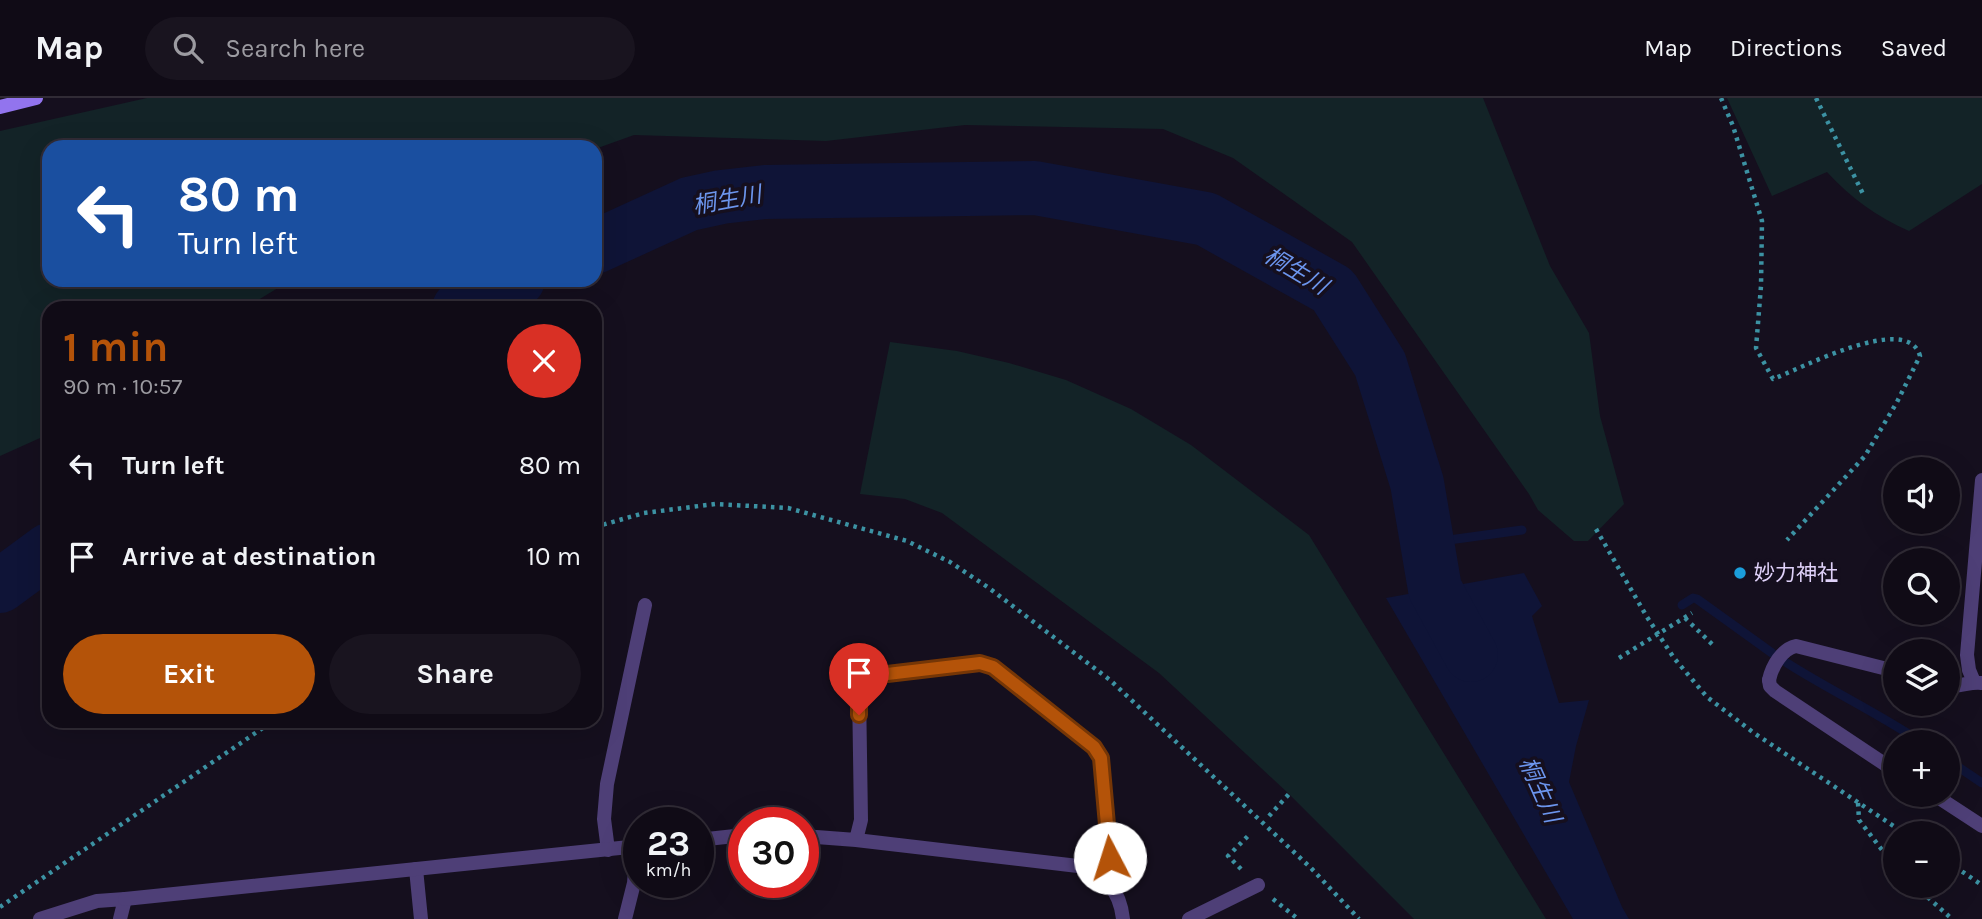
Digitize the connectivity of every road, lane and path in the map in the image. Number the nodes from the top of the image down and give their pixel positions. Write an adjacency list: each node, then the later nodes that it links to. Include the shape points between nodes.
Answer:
1 (36, 98): 4 (main road)
2 (1721, 98): 8 (path, via 1762,221 1755,348 1773,379 1845,348 1890,339 1908,340 1920,356 1865,456)
3 (1816, 98): 5 (path)
4 (0, 107)
5 (1864, 196)
6 (1982, 480): 16 (street, via 1967,655 1969,670)
7 (1596, 529): 12 (path)
8 (1787, 540)
9 (645, 604): 30 (street, via 607,784 604,819)
10 (1692, 613): 11 (path)
11 (1685, 618): 12 (path); 13 (path)
12 (1658, 634): 14 (path); 21 (path, via 1692,681 1723,711)
13 (1713, 645)
14 (1619, 658)
15 (1883, 668): 19 (street, via 1796,646 1785,651 1769,680 1775,691)
16 (1978, 682): 17 (street)
17 (1960, 686)
18 (263, 728): 41 (path)
19 (1883, 763)
20 (1289, 794): 23 (path)
21 (1858, 803): 24 (path); 32 (path, via 1859,820)
22 (1953, 807): 25 (street)
23 (1269, 816)
24 (1886, 821)
25 (1982, 826)
26 (1251, 833): 31 (path)
27 (819, 837): 28 (street)
28 (856, 840): 35 (street, via 1078,866); 35 (street, via 862,820 862,677 980,663 993,667 1094,747 1101,758 1110,858)
29 (623, 848): 30 (street)
30 (608, 850): 33 (street)
31 (1233, 850)
32 (1883, 851)
33 (416, 869): 40 (street); 44 (street)
34 (1960, 870): 36 (path)
35 (1102, 876): 46 (street, via 1115,892)
36 (1982, 885)
37 (1258, 886): 47 (street)
38 (630, 898): 45 (street)
39 (1928, 898): 48 (path)
40 (125, 899): 42 (street, via 97,901); 43 (street)
41 (0, 907)
42 (40, 919)
43 (120, 919)
44 (421, 919)
45 (625, 919)
46 (1123, 919)
47 (1189, 919)
48 (1952, 919)

